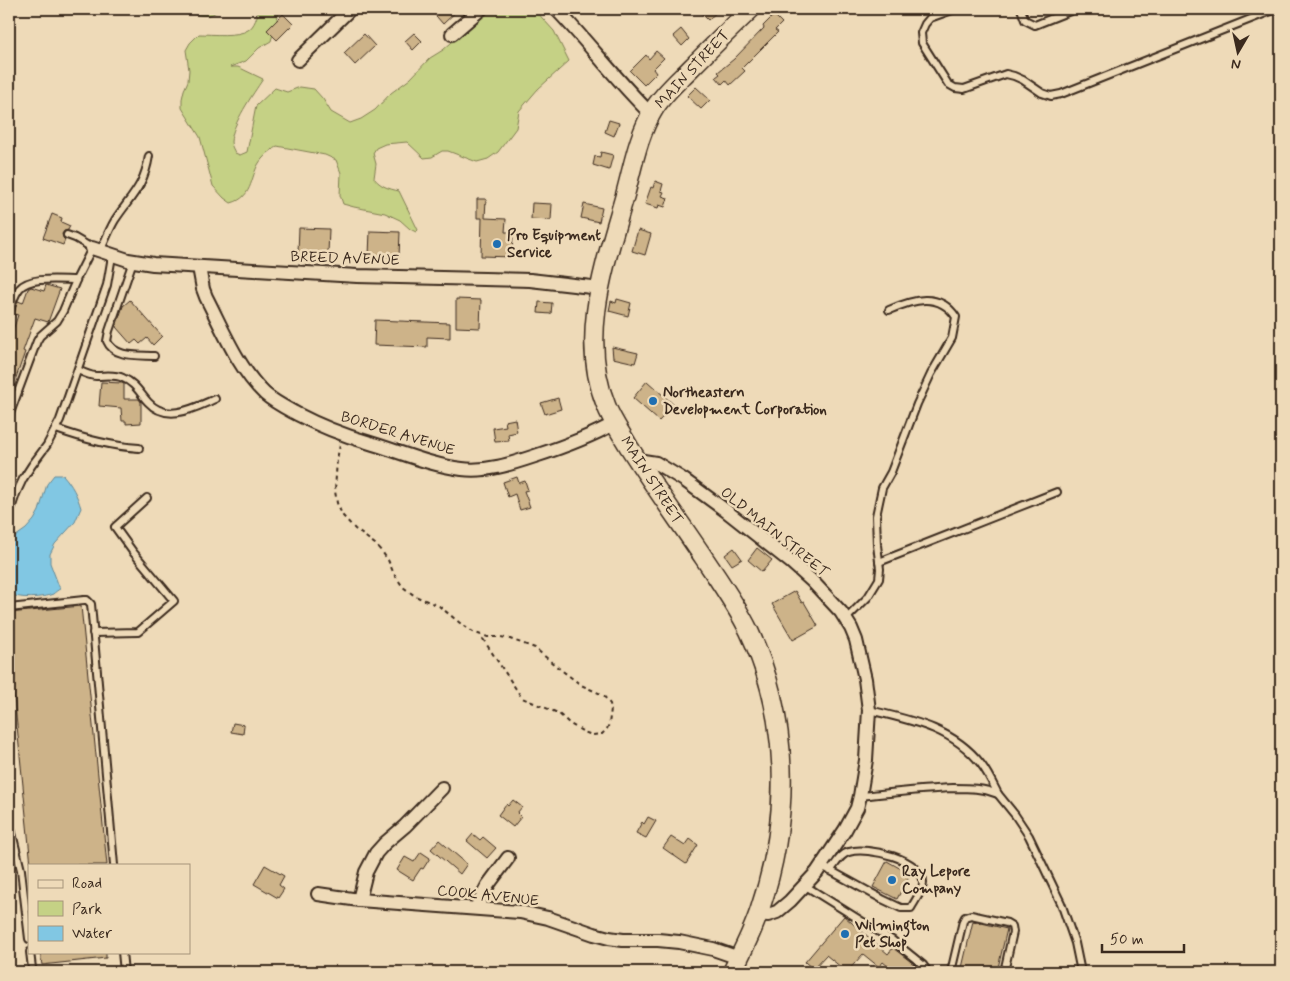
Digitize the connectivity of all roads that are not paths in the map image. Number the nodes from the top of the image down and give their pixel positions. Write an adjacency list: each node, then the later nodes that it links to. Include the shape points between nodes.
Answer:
1 (350, 9): 10 (street)
2 (481, 9): 9 (street)
3 (556, 9): 11 (street)
4 (751, 9): 11 (main road, MAIN STREET, via 669,90)
5 (954, 9): 8 (lane, via 930,18 921,33 922,42 948,84 964,89 1006,74 1051,96)
6 (1021, 9): 7 (lane, via 1025,20 1035,25)
7 (1075, 9)
8 (1276, 9)
9 (452, 34)
10 (298, 60)
11 (651, 114): 18 (main road, MAIN STREET, via 638,146)
12 (149, 156): 14 (lane, via 138,189 114,222)
13 (67, 235): 14 (lane)
14 (101, 252): 15 (street, BREED AVENUE); 17 (lane); 22 (lane, via 107,285)
15 (133, 261): 16 (street, BREED AVENUE); 21 (lane, via 107,341 120,353)
16 (199, 268): 18 (street, BREED AVENUE, via 530,280); 25 (street, BORDER AVENUE, via 204,291 232,346 266,394 287,409 342,434 442,466 477,469 507,465 559,448)
17 (76, 280): 20 (lane, via 26,283 18,290); 24 (lane, via 60,316 37,341)
18 (600, 288): 25 (main road, MAIN STREET, via 594,323 594,358 602,394)
19 (889, 310): 32 (lane, via 919,300 935,301 944,304 956,317 952,338 917,404 882,488 876,516)
20 (9, 314)
21 (154, 356)
22 (78, 370): 23 (lane, via 93,376 111,375 124,379 135,385 152,405 166,412 177,412); 26 (lane)
23 (215, 399)
24 (9, 416)
25 (615, 423): 28 (main road, MAIN STREET)
26 (56, 429): 27 (lane, via 100,443); 31 (lane, via 23,479)
27 (139, 448)
28 (637, 460): 34 (street, OLD MAIN STREET, via 656,463 725,510 792,563); 48 (main road, MAIN STREET, via 744,621 771,690 780,739 782,793 776,844)
29 (1057, 492): 32 (lane)
30 (147, 498): 35 (lane, via 115,528 174,601 138,632)
31 (9, 515)
32 (880, 562): 34 (lane, via 875,586)
33 (9, 608): 35 (lane, via 86,600 91,604)
34 (846, 618): 36 (street, OLD MAIN STREET, via 856,640)
35 (93, 633): 42 (lane)
36 (869, 710): 38 (lane, via 929,726 959,743 982,765); 39 (street, OLD MAIN STREET)
37 (442, 788): 46 (street, via 376,852 366,872)
38 (998, 794): 39 (lane, via 968,788 933,788); 58 (lane, via 1029,836 1061,903 1075,942)
39 (860, 796): 43 (street, OLD MAIN STREET)
40 (9, 821): 49 (lane, via 21,870)
41 (508, 858): 47 (street)
42 (114, 864)
43 (826, 868): 43 (lane, via 901,908 912,908 923,884 917,869 880,852 850,852); 44 (street, OLD MAIN STREET)
44 (804, 886): 48 (street, OLD MAIN STREET, via 774,914); 55 (lane, via 892,940)
45 (318, 894): 46 (street, COOK AVENUE)
46 (359, 900): 47 (street, COOK AVENUE)
47 (476, 908): 52 (street, COOK AVENUE, via 542,916 609,938 669,941 708,948)
48 (758, 913): 52 (main road, MAIN STREET)
49 (28, 930)
50 (30, 954): 53 (lane)
51 (122, 954): 54 (lane)
52 (735, 965)
53 (34, 972)
54 (124, 972)
55 (928, 972)
56 (951, 972): 57 (lane, via 963,921 971,914 1012,926 1014,932)
57 (1004, 972)
58 (1081, 972)

